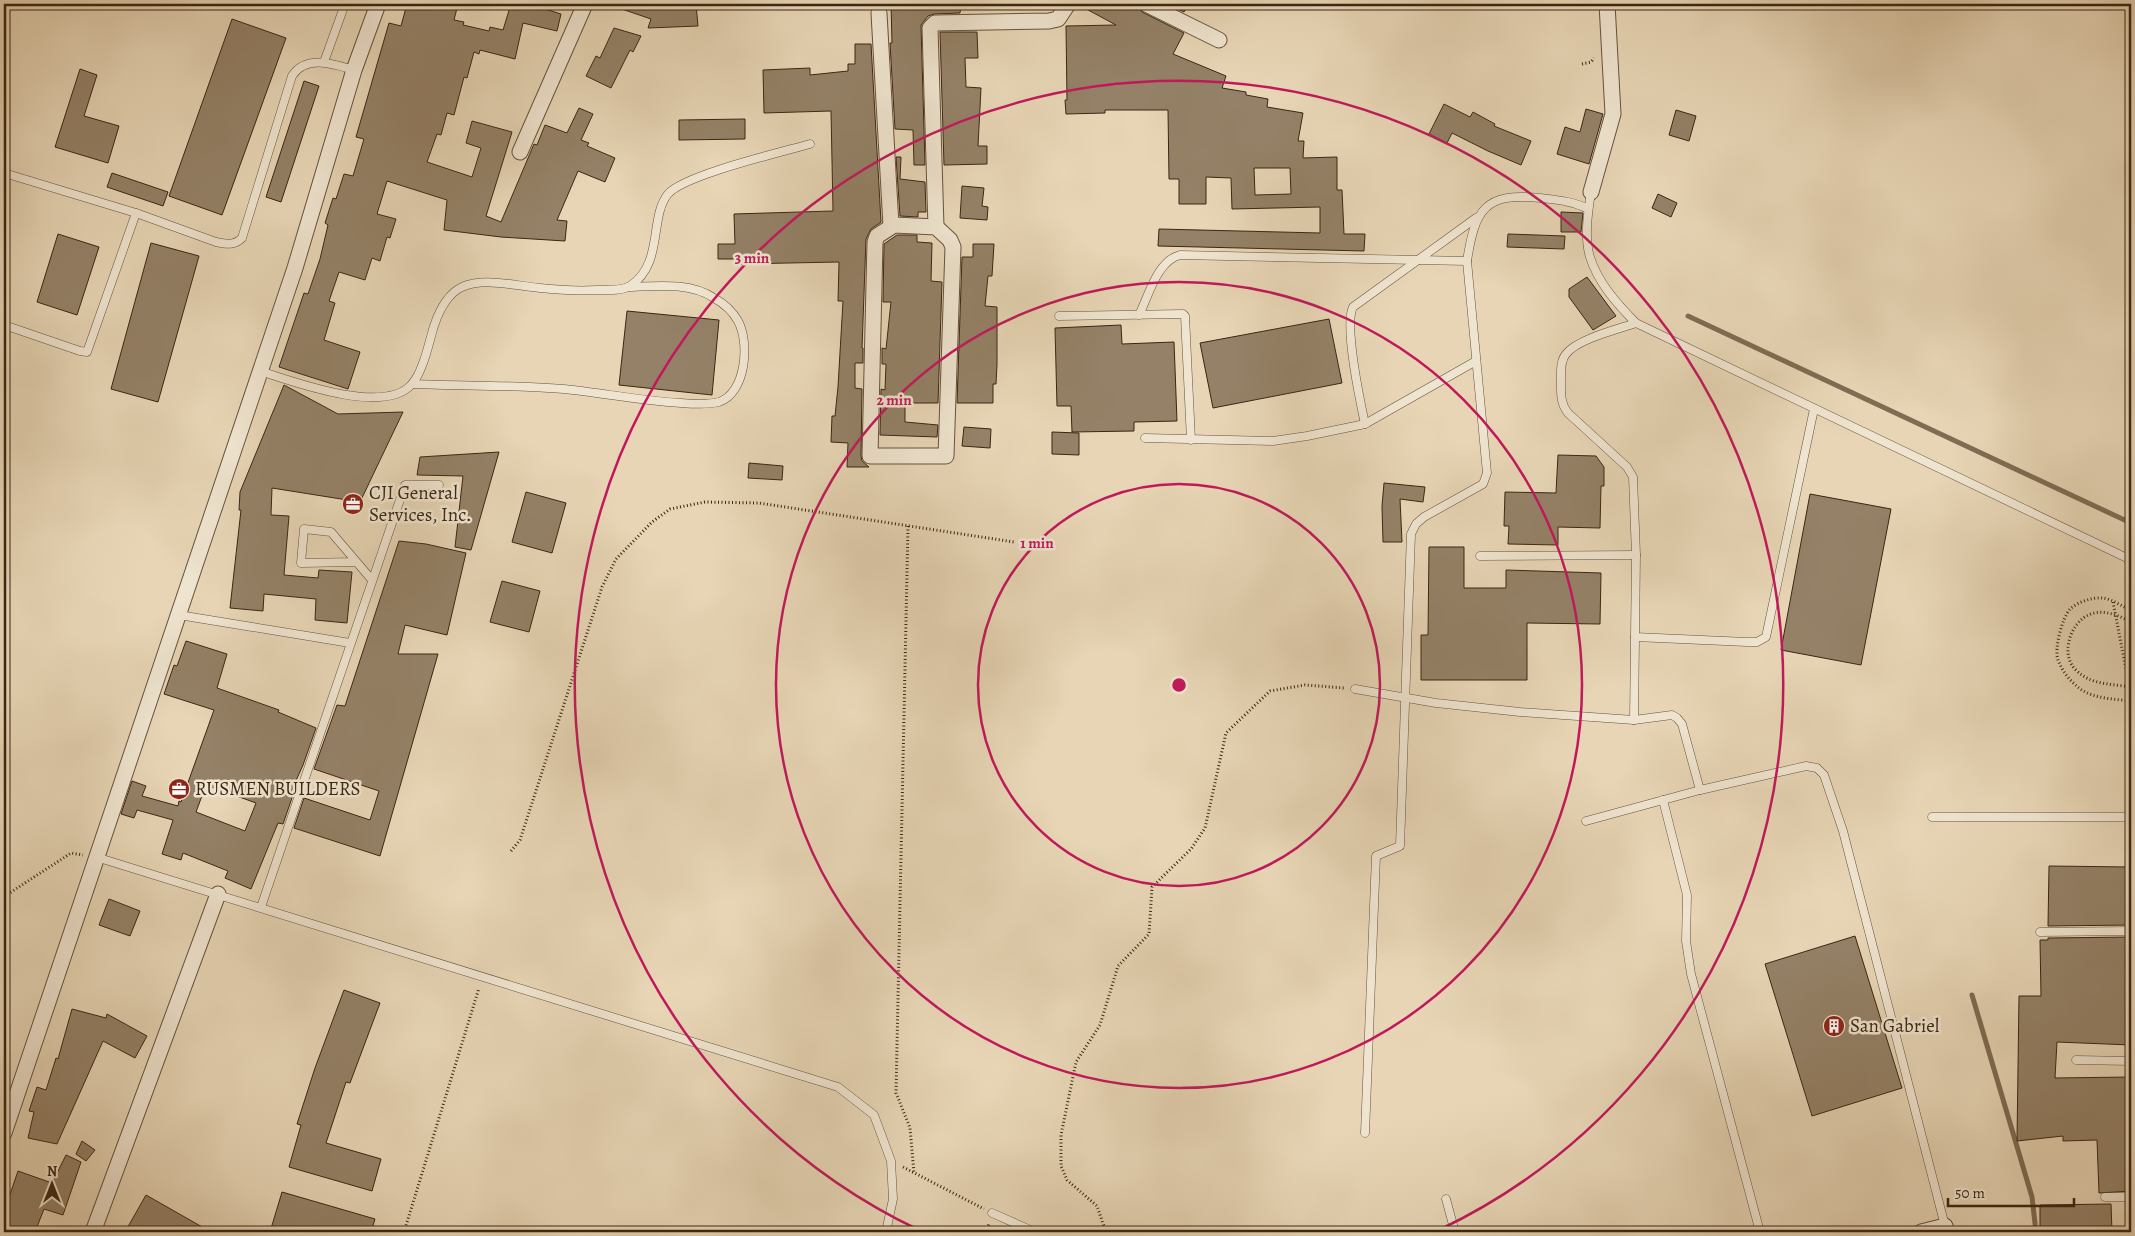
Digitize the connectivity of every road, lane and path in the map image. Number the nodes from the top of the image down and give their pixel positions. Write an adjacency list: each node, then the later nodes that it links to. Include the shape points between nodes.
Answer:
1 (345, 4): 9 (lane)
2 (378, 4): 10 (street)
3 (585, 4): 12 (street)
4 (1068, 4): 19 (street, via 1058,19 1049,21 935,23 930,28)
5 (1146, 4): 8 (street)
6 (1608, 4): 14 (street, via 1613,114)
7 (879, 13): 18 (street)
8 (1219, 40)
9 (324, 62): 10 (lane); 16 (lane, via 306,64 292,76 242,238 237,243 216,242)
10 (354, 70): 28 (street, via 295,268)
11 (810, 144): 22 (lane, via 707,174 668,193 662,204 652,256 642,275)
12 (520, 152)
13 (4, 173): 16 (lane)
14 (1591, 192): 15 (lane)
15 (1588, 209): 17 (lane, via 1570,202 1510,197 1488,205); 25 (lane, via 1590,258 1616,302)
16 (136, 213): 26 (lane, via 88,352)
17 (1478, 217): 20 (lane); 21 (lane)
18 (891, 226): 19 (street); 19 (street, via 877,236 876,242 872,458 946,455 952,247 950,240)
19 (936, 227)
20 (1419, 260): 21 (lane); 23 (lane, via 1180,255 1163,265); 31 (lane, via 1352,307 1356,375)
21 (1467, 261): 27 (lane)
22 (629, 287): 29 (lane, via 580,291 482,282 461,287 447,298 438,316); 29 (lane, via 676,286 696,290 714,297 729,309 744,336 742,376 730,395 719,402 698,404 563,389)
23 (1139, 315): 24 (lane); 33 (lane, via 1185,316)
24 (1059, 316)
25 (1636, 323): 30 (lane); 37 (lane, via 1584,342 1566,354 1562,363 1561,397 1562,406 1568,414 1631,472)
26 (4, 325)
27 (1476, 361): 31 (lane); 52 (lane, via 1486,480 1424,517 1410,534)
28 (260, 371): 29 (lane, via 309,387 352,396 402,394); 45 (street)
29 (413, 384)
30 (1814, 409): 39 (lane); 47 (lane, via 1766,637 1757,642)
31 (1364, 424): 33 (lane, via 1273,441)
32 (1145, 438): 33 (lane)
33 (1190, 440)
34 (439, 485): 41 (lane, via 405,485)
35 (908, 526): 36 (path); 60 (path, via 759,503 705,502 670,509 652,522 616,559 602,587 520,840); 73 (path, via 896,1093 910,1128)
36 (1014, 542)
37 (1636, 555): 38 (lane); 47 (lane)
38 (1480, 556)
39 (2131, 560)
40 (356, 562): 40 (lane, via 331,532 304,528 301,563); 41 (lane)
41 (372, 580): 48 (lane)
42 (2113, 602): 43 (path); 44 (path); 53 (path, via 2104,598 2086,600 2070,609 2057,643 2057,659 2080,689 2101,697)
43 (2131, 610)
44 (2115, 614): 46 (path); 49 (path); 49 (path, via 2092,613 2077,623 2069,640 2068,654 2075,671 2092,681)
45 (179, 615): 48 (lane); 61 (street)
46 (2131, 622)
47 (1636, 638): 54 (lane)
48 (350, 643): 64 (lane)
49 (2130, 686): 51 (path)
50 (1355, 689): 52 (lane); 84 (path, via 1305,685 1270,691 1226,733 1205,828 1191,849 1152,886 1149,934 1118,966 1100,1025 1076,1062 1061,1135 1061,1166 1067,1180 1097,1206)
51 (2131, 695)
52 (1405, 698): 54 (lane, via 1520,712); 70 (lane, via 1400,846 1376,856)
53 (2131, 701)
54 (1634, 720): 55 (lane, via 1672,715 1677,718 1682,724)
55 (1700, 790): 56 (lane); 78 (lane, via 1806,766 1817,768 1824,775 1843,830)
56 (1663, 800): 59 (lane); 86 (lane, via 1687,895 1686,941 1691,974)
57 (2131, 817): 58 (lane)
58 (1932, 818)
59 (1586, 821)
60 (511, 851)
61 (96, 857): 62 (path, via 70,852 8,894); 63 (lane); 71 (street)
62 (4, 893)
63 (218, 894): 64 (lane); 79 (street)
64 (261, 907): 67 (lane)
65 (2131, 931): 66 (lane)
66 (2040, 932)
67 (482, 978): 72 (lane, via 838,1087 874,1115); 80 (path)
68 (2076, 1060): 69 (lane)
69 (2131, 1061)
70 (1365, 1132)
71 (4, 1133)
72 (891, 1161): 73 (path); 81 (lane, via 893,1199)
73 (914, 1173): 77 (path)
74 (2105, 1197): 75 (lane)
75 (2131, 1197)
76 (1446, 1199): 85 (lane)
77 (992, 1213): 82 (path); 83 (lane)
78 (1946, 1229): 87 (street)
79 (93, 1232)
80 (404, 1232)
81 (886, 1232)
82 (986, 1232)
83 (1035, 1232)
84 (1106, 1232)
85 (1455, 1232)
86 (1760, 1232)
87 (1922, 1232)

